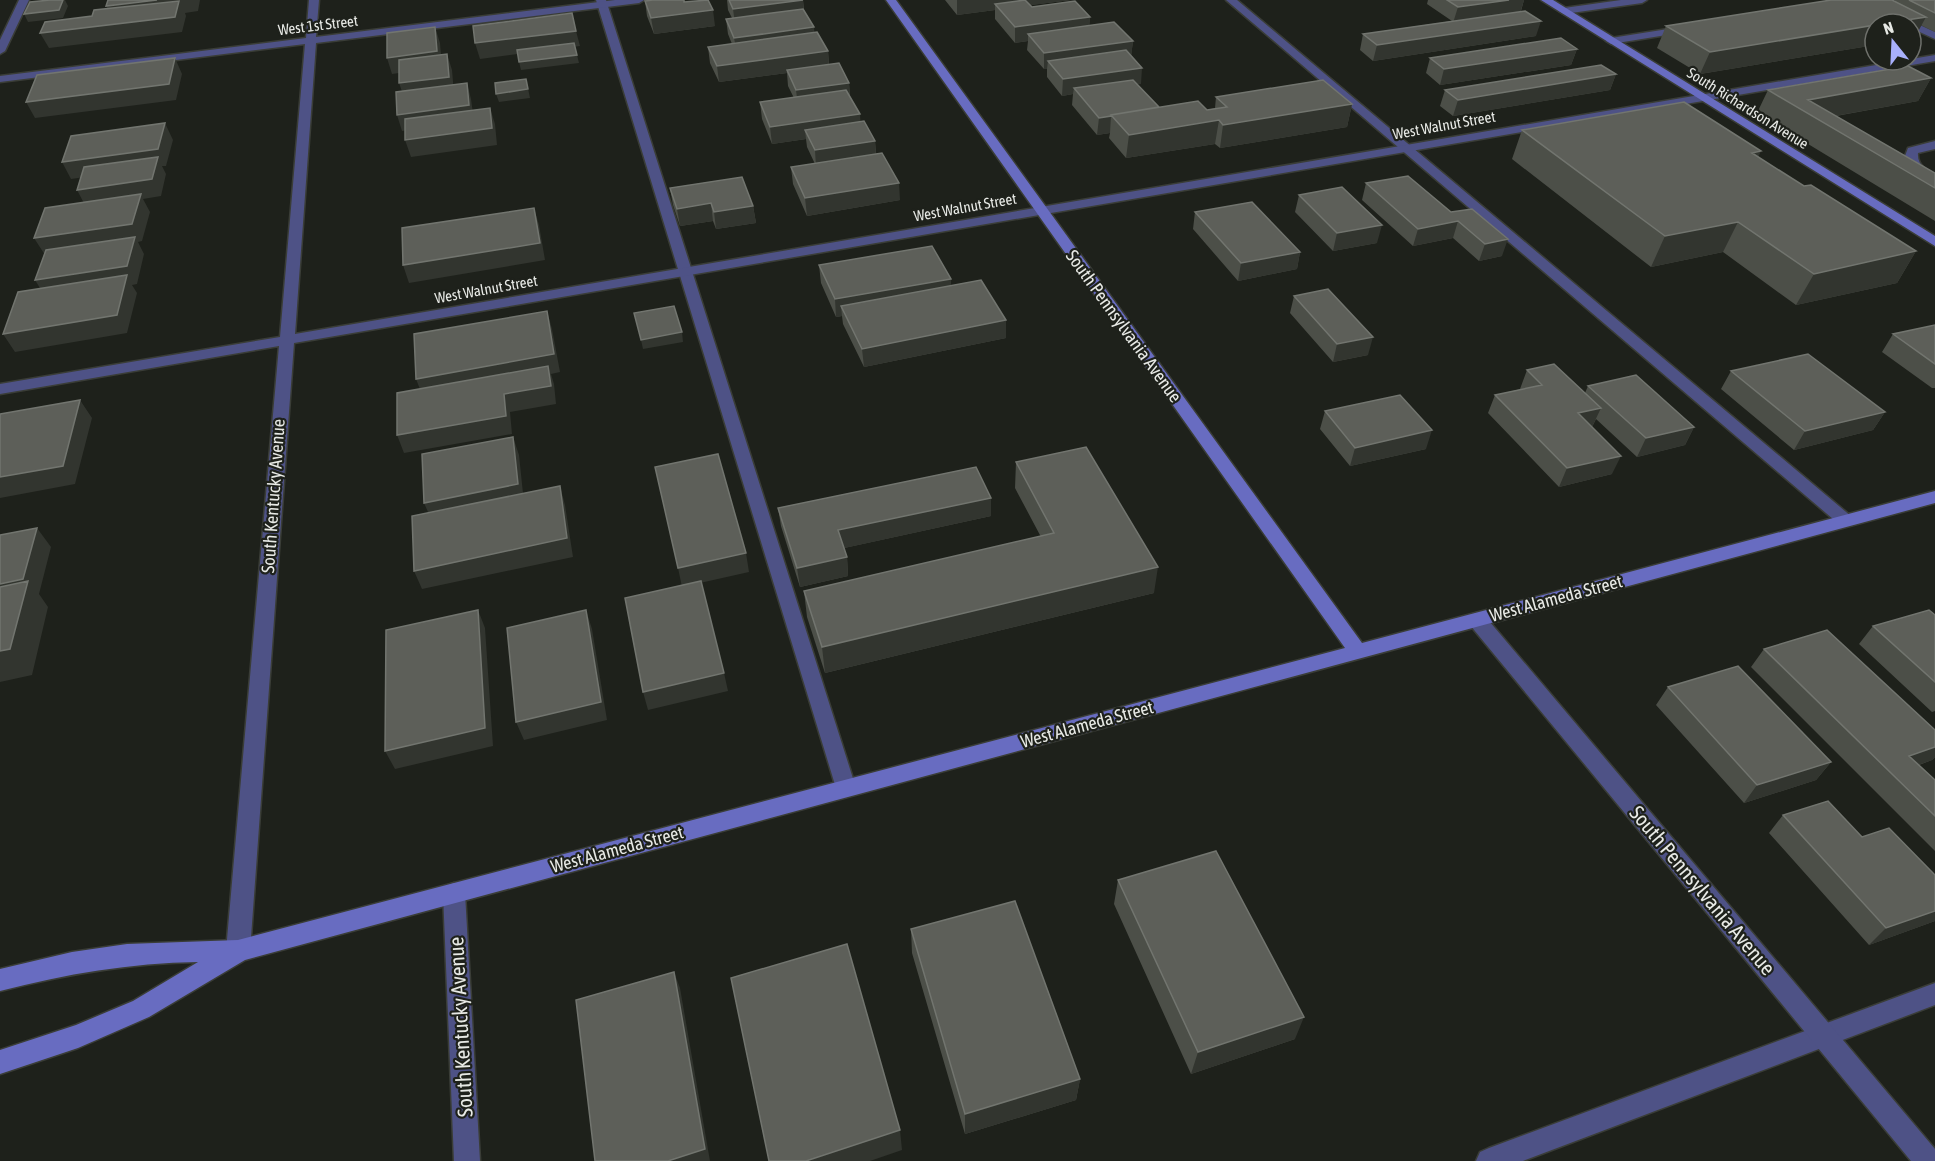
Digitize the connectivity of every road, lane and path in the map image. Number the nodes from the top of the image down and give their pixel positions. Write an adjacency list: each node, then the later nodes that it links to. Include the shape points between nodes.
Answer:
1 (24, 0): 13 (street)
2 (314, 0): 11 (street, South Kentucky Avenue)
3 (639, 0): 8 (street, West 1st Street)
4 (891, 0): 20 (street, South Pennsylvania Avenue)
5 (1231, 0): 18 (street)
6 (1546, 0): 9 (street, South Richardson Avenue)
7 (1642, 0): 9 (street)
8 (602, 2): 11 (street, West 1st Street); 22 (street)
9 (1564, 11): 12 (street, South Richardson Avenue)
10 (1703, 26): 12 (street)
11 (311, 41): 15 (street, West 1st Street); 23 (street, South Kentucky Avenue)
12 (1611, 41): 16 (street, South Richardson Avenue)
13 (0, 51)
14 (1935, 58): 16 (street, West Walnut Street)
15 (0, 79)
16 (1702, 97): 18 (street, West Walnut Street); 21 (street, South Richardson Avenue)
17 (1935, 145): 19 (street, via 1912,151 1910,157 1914,165)
18 (1405, 148): 20 (street, West Walnut Street); 26 (street)
19 (1935, 180)
20 (1041, 210): 22 (street, West Walnut Street); 28 (street, South Pennsylvania Avenue)
21 (1935, 242)
22 (686, 271): 23 (street, West Walnut Street); 29 (street)
23 (285, 340): 24 (street, West Walnut Street); 31 (street, South Kentucky Avenue)
24 (0, 389)
25 (1935, 497): 26 (street, West Alameda Street)
26 (1846, 521): 27 (street, West Alameda Street)
27 (1477, 620): 28 (street, West Alameda Street); 34 (street, South Pennsylvania Avenue)
28 (1358, 652): 29 (street, West Alameda Street)
29 (846, 788): 30 (street, West Alameda Street)
30 (454, 893): 31 (street, West Alameda Street); 36 (street, South Kentucky Avenue)
31 (238, 951): 32 (street, West Alameda Street, via 147,953 93,959); 35 (street, West Alameda Street, via 141,1010)
32 (0, 980)
33 (1935, 994): 34 (street)
34 (1824, 1035): 37 (street); 38 (street, South Pennsylvania Avenue)
35 (0, 1062)
36 (467, 1161)
37 (1489, 1161)
38 (1928, 1161)

